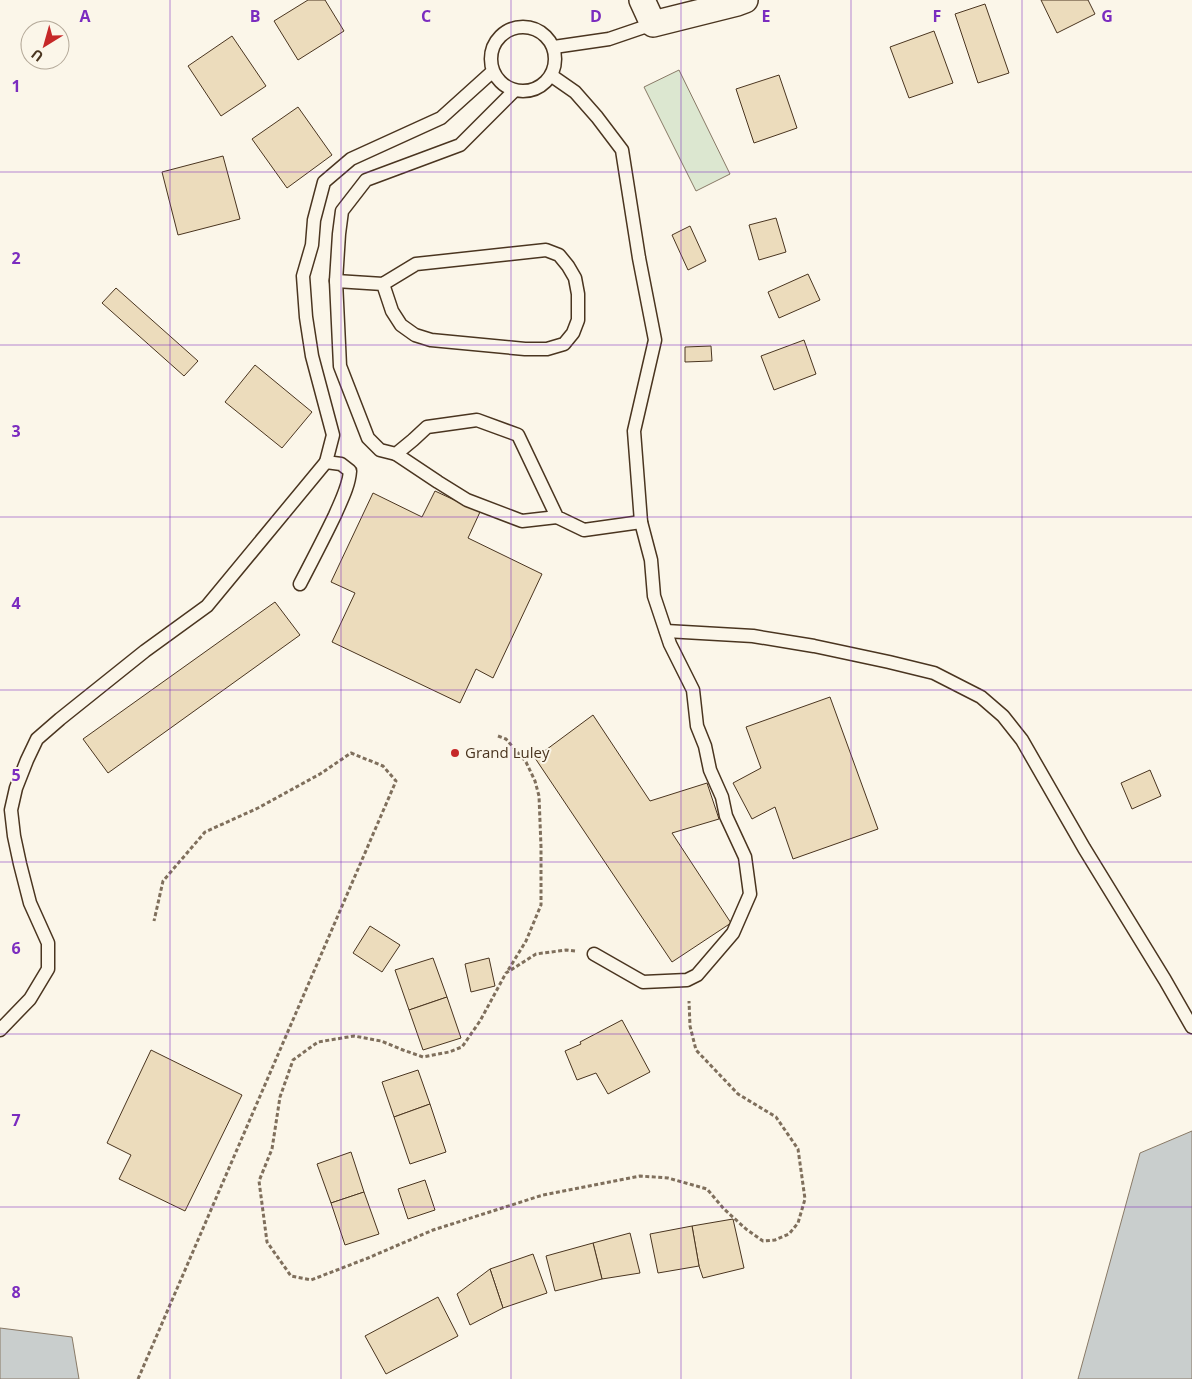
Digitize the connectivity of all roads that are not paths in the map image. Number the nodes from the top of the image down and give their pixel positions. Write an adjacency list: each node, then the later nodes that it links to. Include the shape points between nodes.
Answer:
1 (642, 0): 3 (street)
2 (745, 0): 3 (street)
3 (653, 24): 4 (lane, via 609,39)
4 (554, 47): 5 (lane, via 545,35 532,28 517,27 504,32 494,43 490,57); 6 (lane, via 556,62)
5 (492, 72): 7 (lane, via 501,84); 11 (lane, via 441,118 351,159 324,182 303,276 312,356 333,436)
6 (552, 76): 7 (lane, via 542,86 528,92); 13 (lane, via 575,92 622,150 655,340 634,431)
7 (514, 91): 8 (lane, via 460,145 366,180 342,211)
8 (336, 281): 9 (lane); 10 (lane, via 340,366 368,438 380,450)
9 (383, 284): 9 (lane, via 401,325 415,335 431,340 547,349 564,344 578,320 574,278 559,255 546,250 416,264)
10 (396, 454): 12 (lane, via 467,500 522,521); 12 (lane, via 426,427 477,420 518,435)
11 (326, 462): 14 (lane, via 341,464 350,471 350,480); 18 (lane, via 207,606 145,651 37,739 16,788 11,810 30,903 48,942 48,969 30,999)
12 (557, 517): 13 (lane, via 584,530)
13 (641, 522): 15 (lane, via 651,560 654,596)
14 (300, 584)
15 (666, 631): 16 (lane, via 693,690 697,726 710,770 726,816 746,857 750,894 733,933 697,976 687,980 643,982); 17 (lane, via 753,636 814,646 934,673 981,697 1003,716 1022,740)
16 (594, 954)
17 (1192, 1027)
18 (0, 1030)

